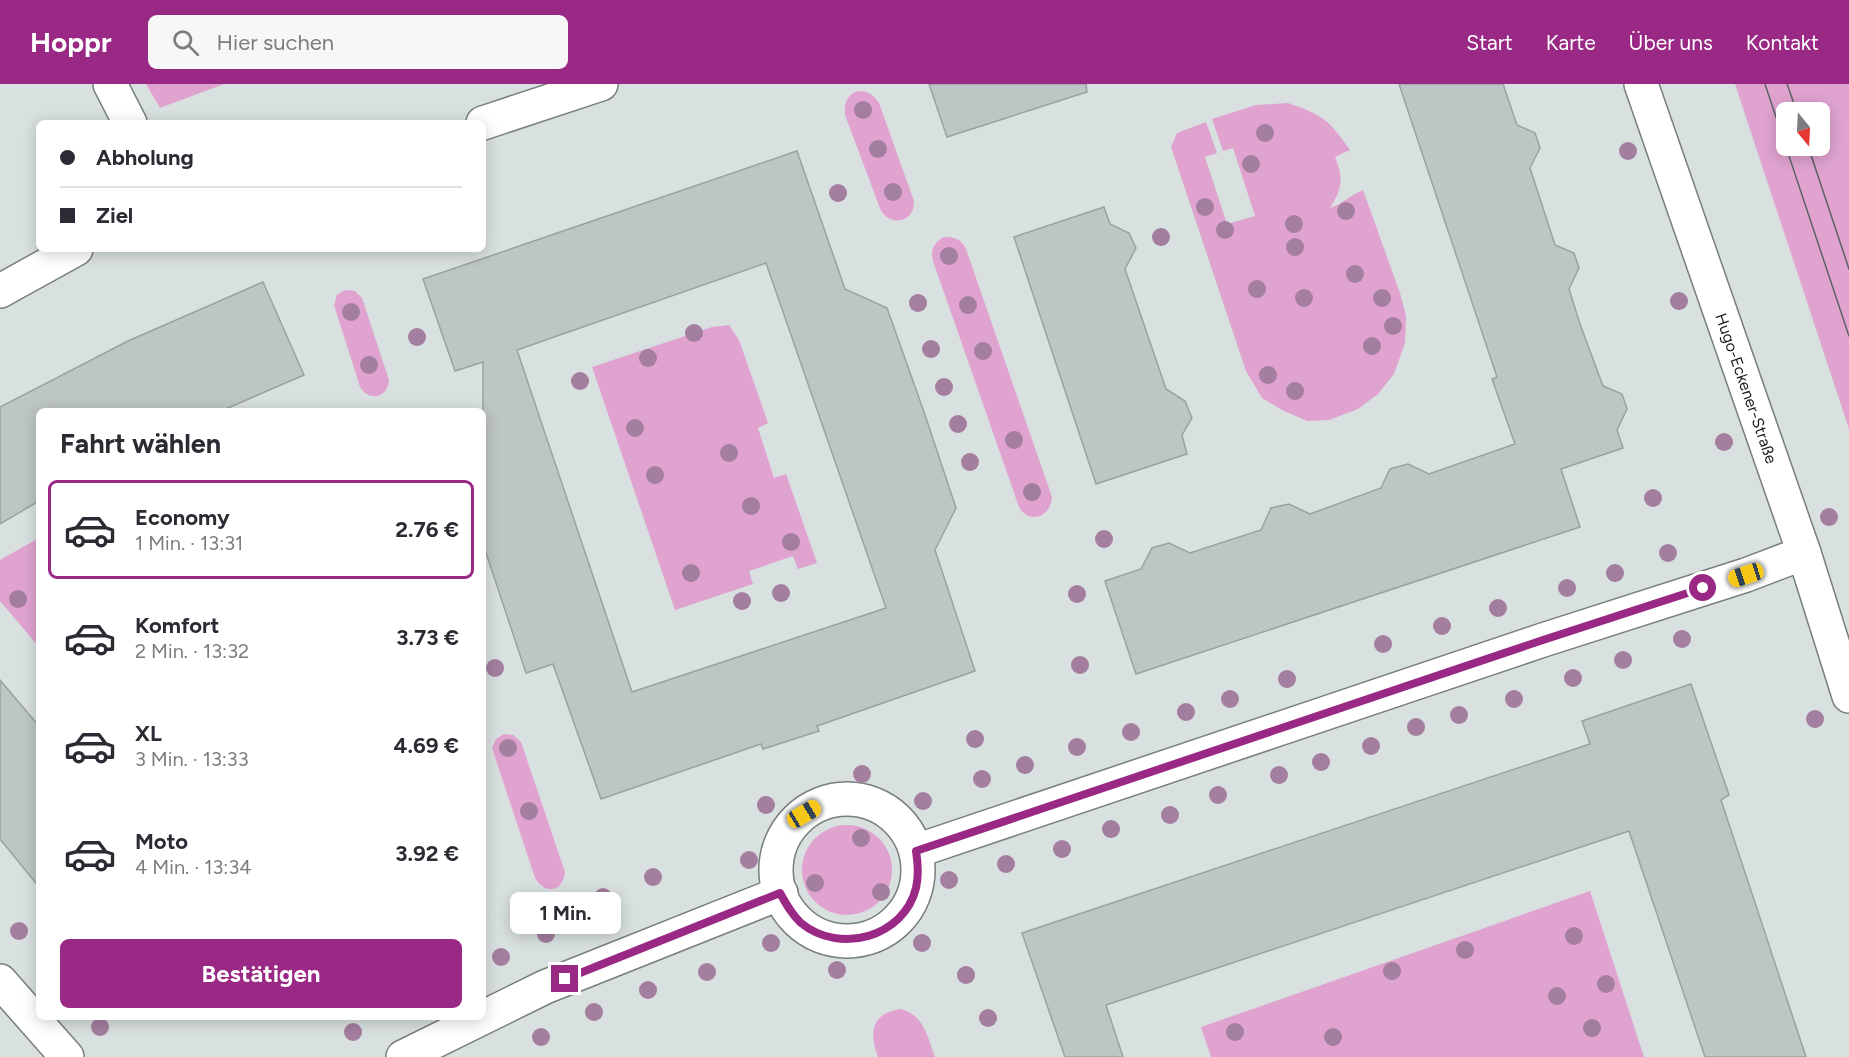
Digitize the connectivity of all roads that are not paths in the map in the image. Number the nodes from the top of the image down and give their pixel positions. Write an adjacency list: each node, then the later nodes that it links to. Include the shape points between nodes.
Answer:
1 (111, 84): 4 (street)
2 (601, 84): 5 (street)
3 (1641, 84): 8 (street, Hugo-Eckener-Straße)
4 (129, 120)
5 (486, 122)
6 (71, 252): 7 (street)
7 (0, 291)
8 (1803, 552): 9 (street, Hugo-Eckener-Straße); 10 (street, via 1746,575)
9 (1849, 696)
10 (916, 851): 11 (street, via 916,888 909,905 898,920 866,937 832,939 815,932 788,909); 11 (street, via 899,820 885,809 869,802 833,800 804,814 785,837 777,864)
11 (780, 893): 13 (street, via 545,987)
12 (0, 981): 15 (street)
13 (486, 1016)
14 (478, 1020): 16 (street)
15 (67, 1057)
16 (403, 1057)

